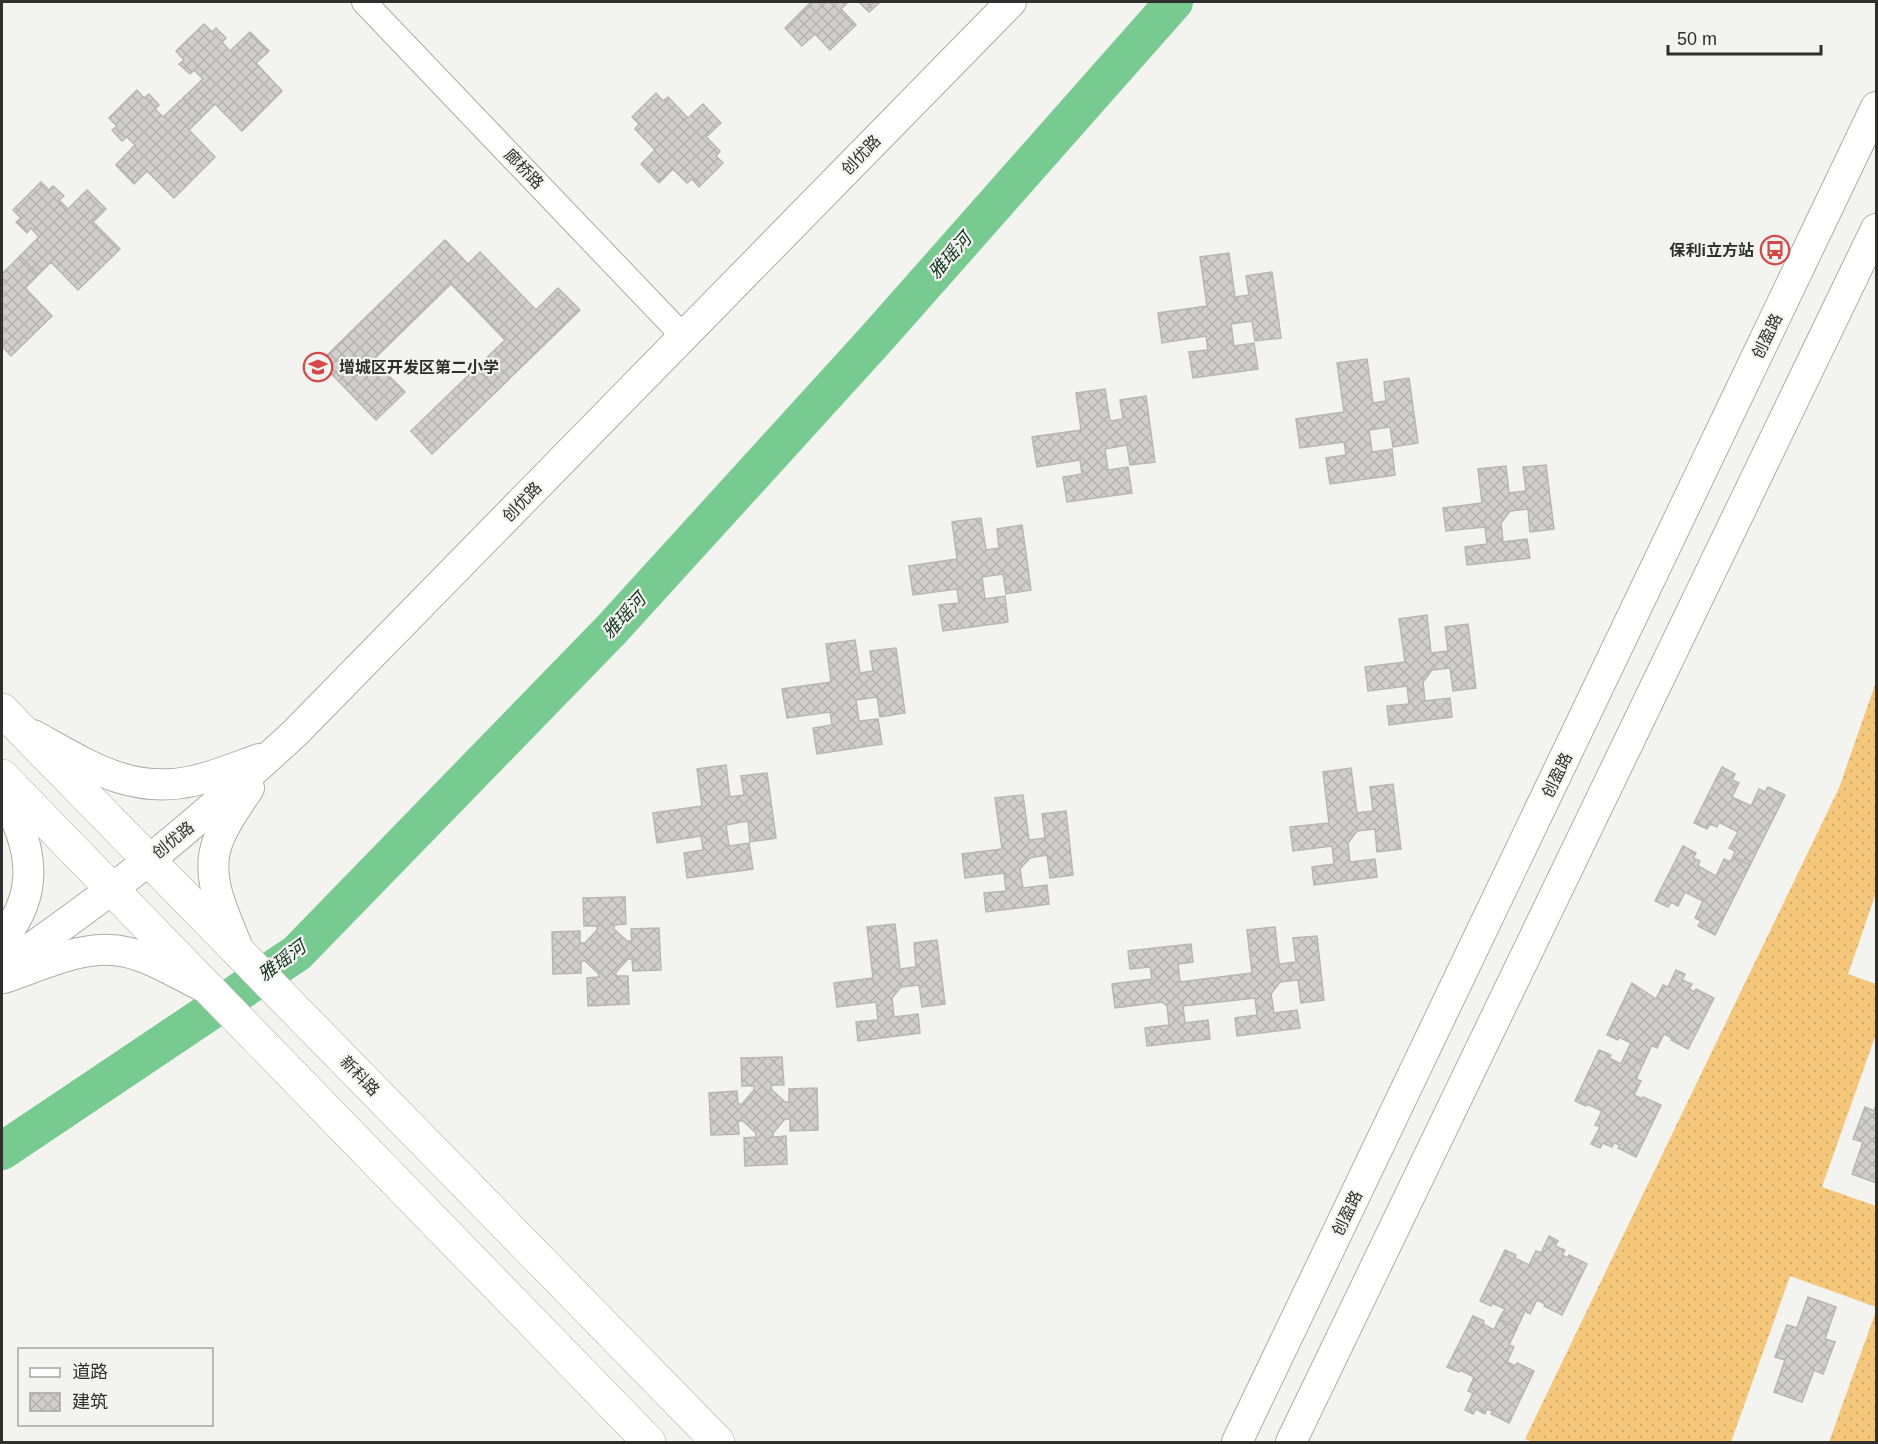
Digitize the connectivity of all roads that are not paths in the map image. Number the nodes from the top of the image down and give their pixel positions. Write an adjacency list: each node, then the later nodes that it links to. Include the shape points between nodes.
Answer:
1 (364, 2): 5 (street, 廊桥路)
2 (1011, 2): 5 (street, 创优路)
3 (1876, 107): 19 (street, 创盈路)
4 (1876, 230): 20 (street)
5 (684, 337): 7 (street, 创优路)
6 (10, 719): 7 (street, via 96,769 146,784 194,781); 10 (main road, 新科路)
7 (270, 756): 10 (street, 创优路); 13 (street, via 224,828 214,853 213,880)
8 (2, 776): 11 (main road)
9 (2, 786): 12 (street, via 27,846 29,864 26,895)
10 (149, 861): 11 (street, 创优路); 13 (main road, 新科路)
11 (112, 890): 14 (street, 创优路); 16 (main road)
12 (2, 942)
13 (240, 954): 18 (main road, 新科路)
14 (2, 969)
15 (2, 979): 16 (street, via 76,954 106,949 140,956)
16 (207, 988): 17 (main road)
17 (649, 1443)
18 (718, 1443)
19 (1237, 1443)
20 (1291, 1443)

